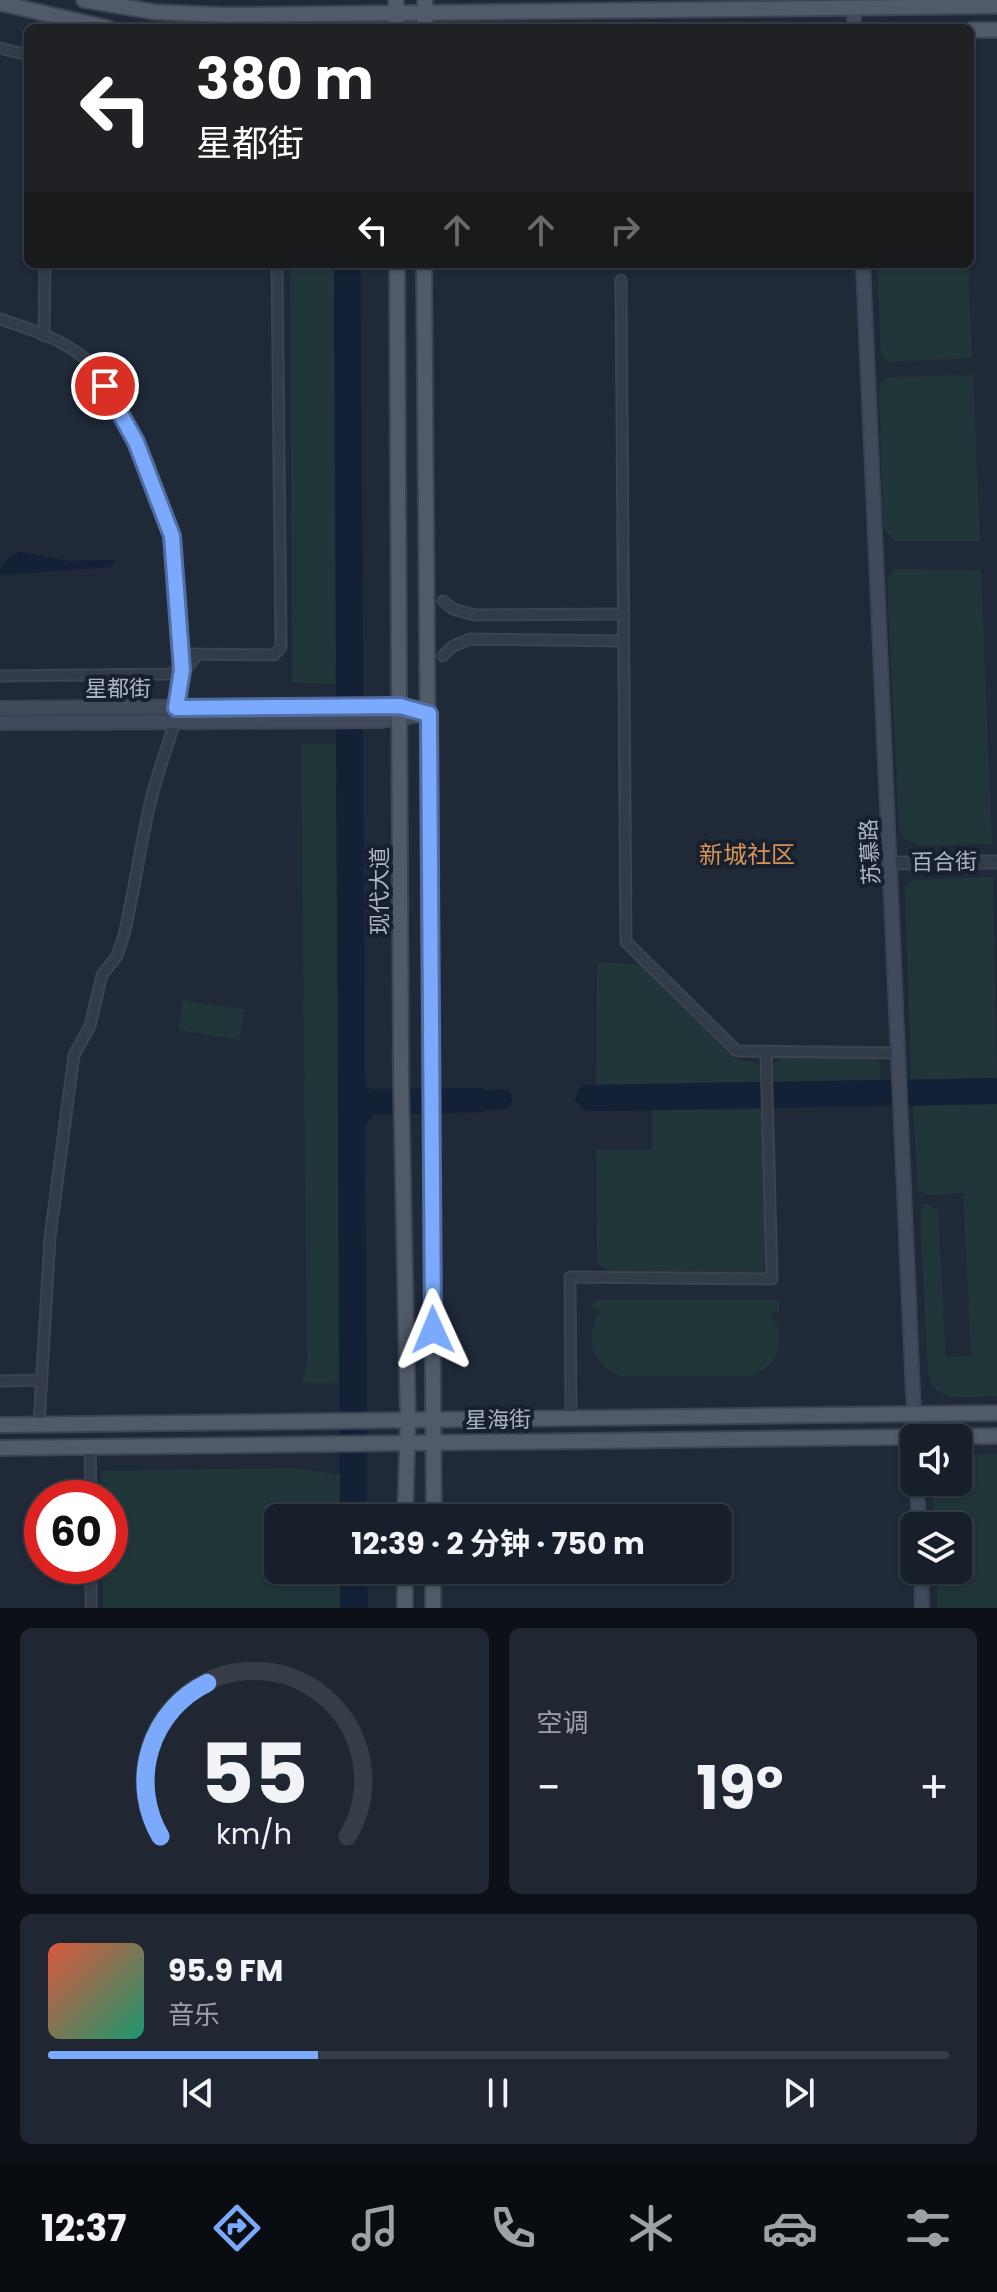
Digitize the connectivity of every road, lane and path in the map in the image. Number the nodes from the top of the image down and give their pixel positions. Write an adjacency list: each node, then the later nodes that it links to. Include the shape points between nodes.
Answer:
1 (84, 0): 5 (main road, via 172,13 367,11)
2 (0, 3): 7 (main road)
3 (854, 4): 4 (main road); 6 (main road)
4 (425, 5): 5 (main road)
5 (396, 6)
6 (997, 6)
7 (91, 24)
8 (974, 30): 9 (main road)
9 (997, 30)
10 (0, 48): 11 (street)
11 (24, 54)
12 (45, 268): 19 (street)
13 (277, 268): 24 (street, via 281,647 274,655)
14 (397, 268): 30 (main road, 现代大道)
15 (424, 268): 31 (main road)
16 (863, 268): 35 (main road, 苏慕路)
17 (621, 280): 21 (street)
18 (0, 319): 19 (street)
19 (44, 336): 23 (street, via 90,365 119,407 145,463 172,536)
20 (443, 601): 21 (street, via 474,615)
21 (624, 614): 22 (street)
22 (624, 641): 25 (street, via 470,639); 37 (street, via 626,942 732,1048)
23 (182, 654): 24 (street); 26 (street)
24 (197, 654): 26 (street)
25 (443, 656)
26 (182, 670): 27 (street); 29 (street)
27 (0, 676)
28 (0, 708): 29 (main road, 星都街)
29 (176, 708): 30 (main road, 星都街, via 369,705); 32 (street)
30 (400, 713): 31 (main road, 星都街); 32 (main road, 星都街, via 369,721); 44 (main road, 现代大道)
31 (429, 714): 43 (main road)
32 (176, 722): 33 (main road, 星都街); 38 (street, via 150,803 124,935 102,975 90,1026 74,1055 50,1237)
33 (0, 723)
34 (997, 862): 35 (street, 百合街)
35 (891, 863): 36 (main road, 苏慕路)
36 (899, 1053): 37 (street); 41 (main road, 苏慕路)
37 (766, 1054): 42 (street, via 772,1279 570,1277)
38 (42, 1380): 39 (street); 45 (street)
39 (0, 1381)
40 (997, 1413): 41 (main road, 星海街)
41 (914, 1414): 42 (main road, 星海街); 46 (main road, 苏慕路)
42 (571, 1418): 43 (main road, 星海街)
43 (434, 1419): 44 (main road, 星海街); 52 (main road)
44 (408, 1420): 45 (main road, 星海街); 51 (main road, 现代大道)
45 (39, 1424): 47 (main road, 星海街)
46 (914, 1424)
47 (0, 1425)
48 (997, 1436): 49 (main road, 星海街)
49 (972, 1437)
50 (900, 1438): 52 (main road, 星海街)
51 (405, 1443): 52 (main road, 星海街); 53 (main road, 星海街); 56 (main road, 现代大道)
52 (434, 1443): 57 (main road)
53 (90, 1447): 54 (main road, 星海街); 55 (street)
54 (0, 1448)
55 (91, 1480)
56 (405, 1504)
57 (434, 1504)
58 (91, 1584): 62 (street)
59 (405, 1584): 63 (main road)
60 (433, 1584): 64 (main road)
61 (921, 1584): 65 (main road)
62 (91, 1608)
63 (405, 1608)
64 (433, 1608)
65 (922, 1608)

